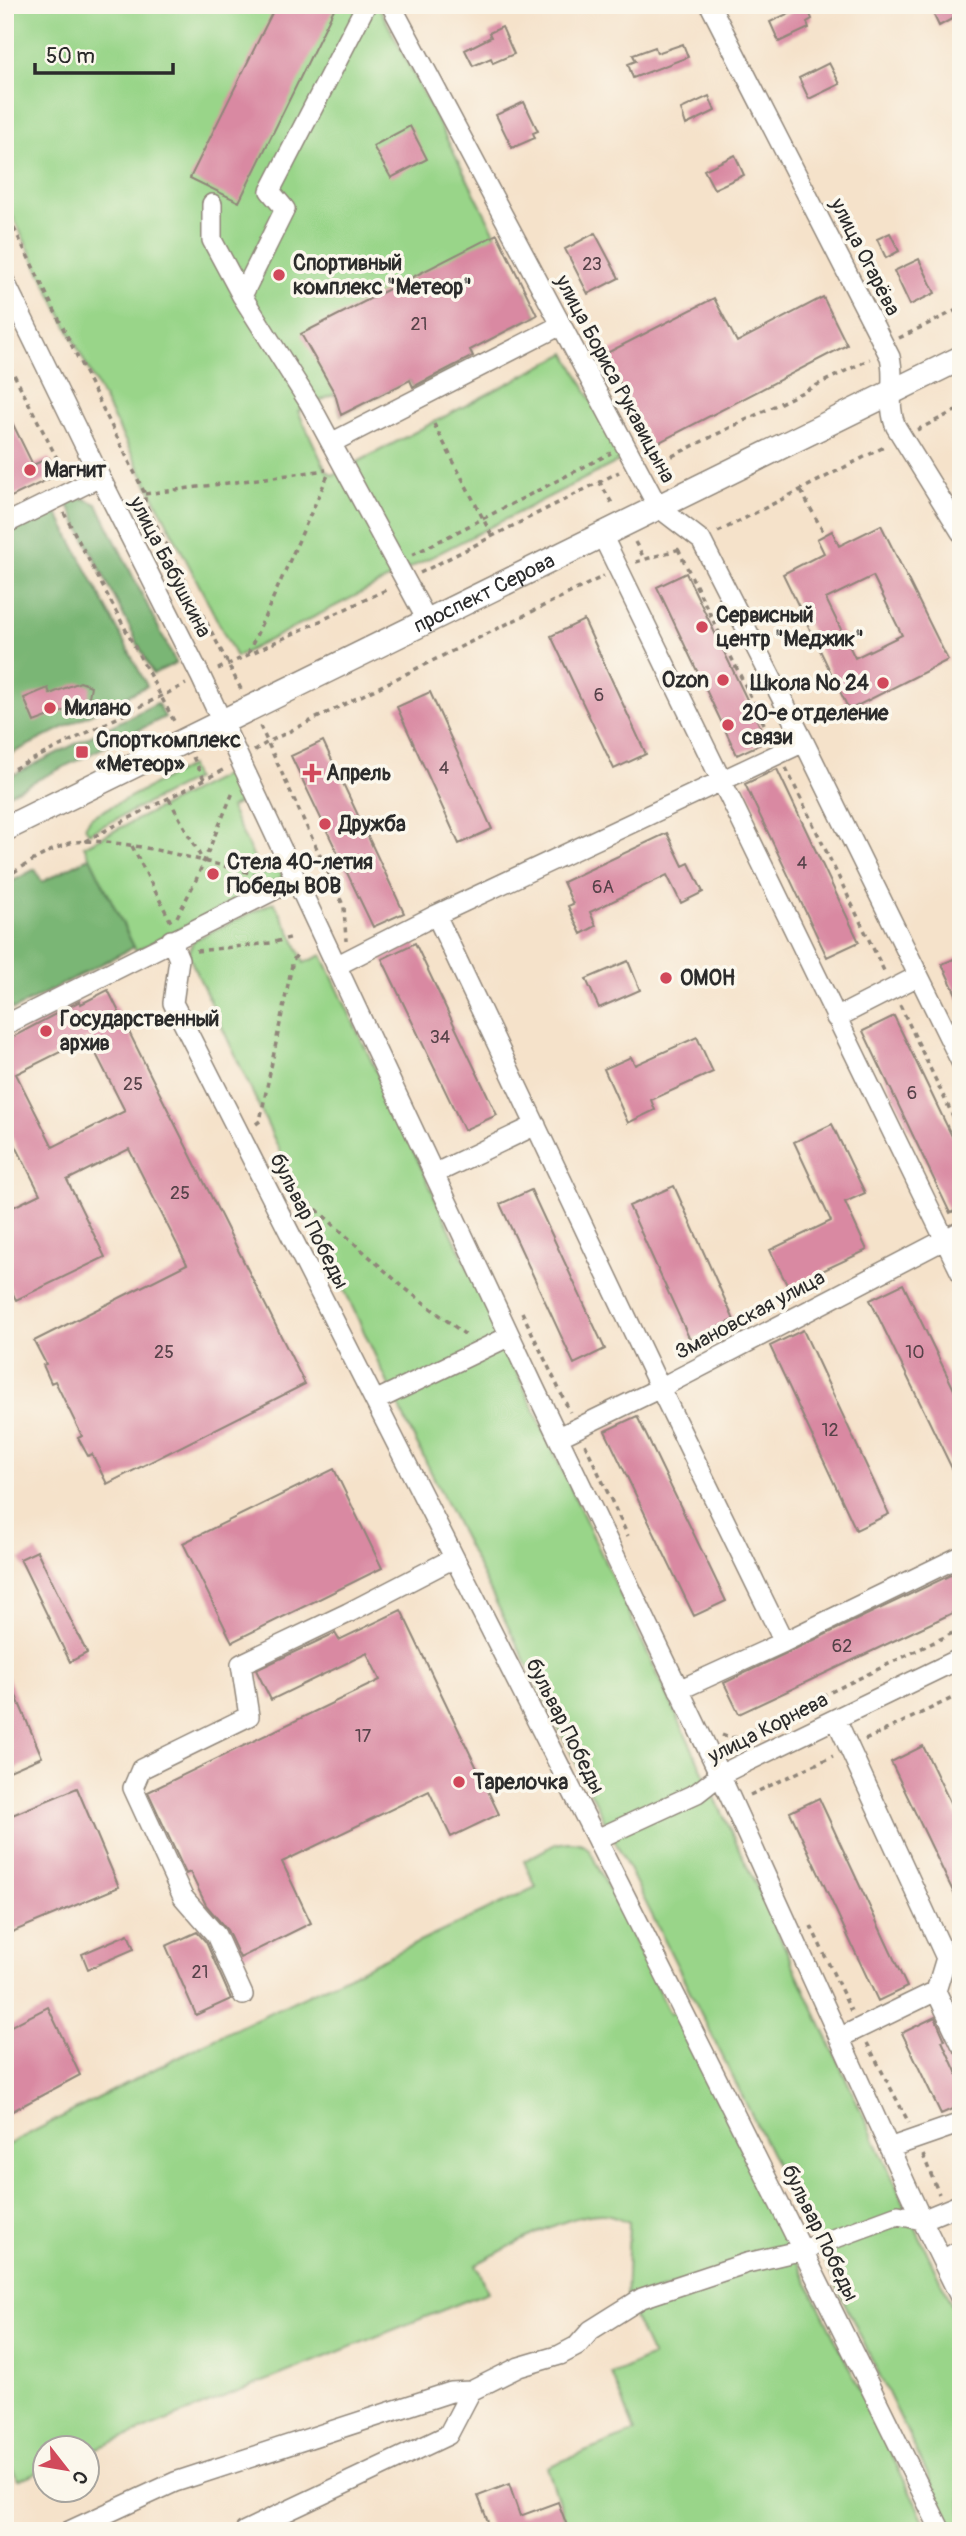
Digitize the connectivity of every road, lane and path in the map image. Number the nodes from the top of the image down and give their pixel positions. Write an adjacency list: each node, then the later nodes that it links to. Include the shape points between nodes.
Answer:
1 (366, 5): 7 (street, via 270,191 285,209)
2 (391, 5): 9 (street, улица Бориса Рукавицына)
3 (710, 5): 10 (street, улица Огарёва)
4 (212, 204): 7 (street, via 212,240)
5 (5, 210): 23 (path)
6 (5, 282): 20 (street, улица Бабушкина)
7 (242, 296): 17 (street)
8 (961, 309): 10 (path, via 899,338)
9 (561, 325): 17 (street); 18 (street, улица Бориса Рукавицына)
10 (887, 349): 13 (street, улица Огарёва); 19 (path)
11 (5, 357): 22 (path)
12 (961, 358): 13 (main road, проспект Серова)
13 (891, 392): 16 (street, улица Огарёва, via 891,416); 24 (main road, проспект Серова)
14 (961, 408): 16 (path)
15 (434, 424): 25 (path)
16 (902, 437): 21 (path); 27 (street, улица Огарёва)
17 (331, 443): 33 (street)
18 (625, 446): 24 (street, улица Бориса Рукавицына); 25 (path)
19 (652, 466)
20 (100, 477): 22 (street); 39 (street, улица Бабушкина)
21 (801, 491): 29 (path); 31 (path)
22 (65, 494): 26 (street); 37 (path)
23 (145, 494): 36 (path, via 328,471); 38 (path, via 145,503)
24 (658, 507): 28 (main road, проспект Серова); 31 (street, улица Бориса Рукавицына)
25 (483, 520): 30 (path); 33 (path)
26 (5, 524)
27 (961, 531)
28 (602, 535): 34 (street); 35 (main road, проспект Серова)
29 (825, 535)
30 (492, 537)
31 (701, 540): 32 (path); 42 (street, улица Бориса Рукавицына)
32 (678, 549): 34 (path); 43 (path)
33 (396, 563): 35 (street)
34 (619, 568): 41 (path); 47 (street)
35 (428, 622): 38 (main road, проспект Серова)
36 (247, 656)
37 (161, 696): 40 (path); 45 (path)
38 (251, 707): 39 (main road, проспект Серова); 41 (path)
39 (221, 722): 40 (main road, проспект Серова); 44 (street)
40 (184, 740): 46 (path); 49 (main road, проспект Серова)
41 (268, 742): 44 (path); 59 (path, via 344,906)
42 (804, 743): 43 (street); 60 (street, улица Бориса Рукавицына)
43 (779, 754): 47 (street); 61 (path)
44 (239, 762): 46 (path); 52 (path, via 235,788); 54 (street)
45 (5, 773)
46 (205, 781): 48 (path)
47 (721, 781): 55 (street); 62 (street)
48 (169, 798): 50 (path); 52 (path)
49 (5, 829)
50 (85, 841): 51 (path); 53 (path, via 67,844)
51 (132, 846): 52 (path); 52 (path, via 173,925)
52 (203, 862): 54 (path)
53 (5, 877)
54 (292, 881): 57 (street); 59 (street)
55 (436, 915): 59 (street); 66 (street)
56 (293, 937): 57 (path, via 198,952)
57 (172, 940): 63 (street); 68 (street, бульвар Победы, via 179,959 173,1003)
58 (299, 953): 68 (path, via 293,960 260,1121)
59 (345, 961): 70 (street)
60 (918, 976): 61 (street); 64 (street, улица Бориса Рукавицына)
61 (893, 990): 62 (street); 67 (path)
62 (836, 1018): 71 (street)
63 (5, 1025)
64 (953, 1028): 65 (street, улица Бориса Рукавицына)
65 (961, 1062)
66 (536, 1125): 70 (street); 76 (street)
67 (961, 1133)
68 (239, 1134): 69 (street, бульвар Победы)
69 (260, 1174): 75 (path, via 315,1208 402,1286); 77 (street, бульвар Победы)
70 (434, 1174): 74 (street)
71 (953, 1235): 72 (street); 76 (street, Змановская улица)
72 (961, 1273)
73 (517, 1304): 78 (path)
74 (510, 1336): 75 (street); 79 (street)
75 (484, 1349): 77 (street)
76 (660, 1388): 78 (street, Змановская улица); 84 (street)
77 (375, 1401): 82 (street, бульвар Победы)
78 (578, 1429): 79 (street, Змановская улица); 80 (path)
79 (559, 1437): 86 (street)
80 (631, 1543)
81 (961, 1556): 84 (street)
82 (454, 1558): 93 (street, бульвар Победы); 97 (street, via 241,1664 249,1716 141,1769 133,1788 144,1814 183,1897 216,1935)
83 (961, 1629): 90 (path, via 738,1737)
84 (784, 1642): 86 (street)
85 (961, 1658): 88 (street, улица Корнева)
86 (679, 1690): 92 (street)
87 (961, 1694): 91 (path)
88 (836, 1719): 91 (street); 92 (street, улица Корнева)
89 (716, 1724): 90 (path)
90 (721, 1735): 92 (path)
91 (850, 1748): 92 (path, via 750,1795); 95 (street)
92 (728, 1771): 93 (street, улица Корнева, via 697,1793); 99 (street)
93 (597, 1839): 106 (street, бульвар Победы)
94 (807, 1918): 98 (path)
95 (953, 1953): 96 (street)
96 (936, 1991): 98 (street); 100 (street)
97 (243, 1995)
98 (859, 2029): 99 (street); 102 (path)
99 (839, 2038): 103 (street)
100 (961, 2044)
101 (961, 2123): 102 (street)
102 (916, 2138): 103 (street); 104 (path)
103 (889, 2148): 105 (street)
104 (953, 2207): 105 (street)
105 (922, 2220): 106 (street, via 898,2215); 108 (street)
106 (803, 2250): 110 (street, via 747,2263 642,2298 591,2330 577,2346); 113 (street, бульвар Победы)
107 (961, 2250): 108 (street)
108 (942, 2260): 109 (street)
109 (961, 2299)
110 (471, 2390): 111 (street, via 451,2392 175,2482); 112 (street, via 449,2435)
111 (75, 2530)
112 (245, 2531)
113 (941, 2531)

